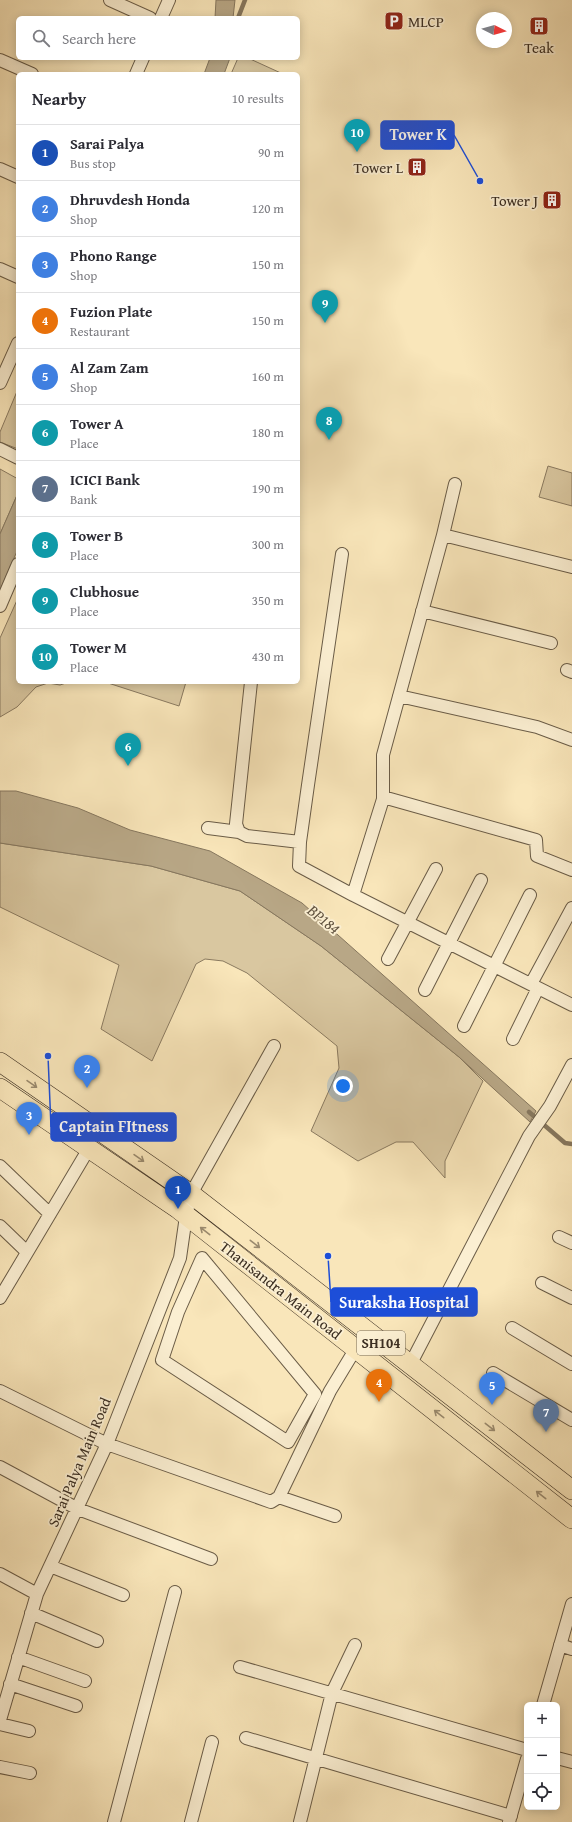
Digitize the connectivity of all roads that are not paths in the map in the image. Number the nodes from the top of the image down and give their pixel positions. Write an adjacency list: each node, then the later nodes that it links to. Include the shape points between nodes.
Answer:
1 (110, 0): 3 (street)
2 (169, 0): 4 (street)
3 (146, 16)
4 (162, 16)
5 (0, 60): 7 (street)
6 (142, 60): 8 (street)
7 (27, 72)
8 (137, 72)
9 (0, 169): 10 (street)
10 (16, 176)
11 (0, 269): 12 (street)
12 (16, 276)
13 (16, 345): 14 (street)
14 (4, 362): 15 (street)
15 (0, 383)
16 (0, 449): 17 (street)
17 (16, 457)
18 (455, 484): 19 (street)
19 (443, 535): 21 (street); 24 (street)
20 (342, 554): 32 (street)
21 (572, 567)
22 (16, 569): 23 (street)
23 (0, 606)
24 (422, 611): 25 (street); 27 (street)
25 (551, 643)
26 (251, 684): 31 (street, via 236,824)
27 (399, 696): 28 (street, via 537,727); 29 (street, via 383,755)
28 (572, 740)
29 (383, 797): 34 (street, via 536,840 537,856); 36 (street)
30 (208, 828): 31 (street)
31 (239, 832): 32 (street, via 247,836)
32 (300, 842): 36 (street, via 299,866)
33 (436, 869): 39 (street)
34 (572, 870)
35 (481, 880): 40 (street)
36 (353, 895): 39 (street)
37 (530, 895): 42 (street)
38 (572, 908): 43 (street)
39 (407, 923): 40 (street); 41 (street)
40 (450, 944): 42 (street); 44 (street)
41 (388, 959)
42 (494, 966): 43 (street); 46 (street)
43 (534, 986): 45 (street); 47 (street)
44 (425, 990)
45 (572, 1005)
46 (464, 1026)
47 (514, 1039)
48 (274, 1046): 54 (street, Sarai Palya Main Road)
49 (0, 1062): 54 (main road, Thanisandra Main Road / SH104, one-way to 54)
50 (572, 1065): 73 (street, via 550,1106 529,1136)
51 (0, 1088): 52 (main road, Thanisandra Main Road / SH104)
52 (88, 1150): 55 (street); 56 (main road, Thanisandra Main Road / SH104)
53 (0, 1166): 55 (street)
54 (192, 1194): 56 (street, Sarai Palya Main Road); 73 (main road, Thanisandra Main Road / SH104, one-way to 73)
55 (50, 1214): 60 (street)
56 (186, 1216): 61 (street, Sarai Palya Main Road); 70 (main road, Thanisandra Main Road / SH104, one-way to 56)
57 (0, 1226): 60 (street)
58 (558, 1237): 59 (street)
59 (572, 1243)
60 (27, 1252): 64 (street)
61 (180, 1258): 62 (street); 66 (street, Sarai Palya Main Road)
62 (195, 1270): 67 (street); 71 (street, via 202,1258 315,1394 288,1442 162,1360)
63 (542, 1282): 65 (street)
64 (0, 1298)
65 (572, 1298)
66 (164, 1302): 67 (street); 69 (street, Sarai Palya Main Road)
67 (178, 1312): 71 (street)
68 (512, 1328): 72 (street)
69 (146, 1344): 71 (street); 77 (street, Sarai Palya Main Road)
70 (356, 1348): 80 (street, via 330,1390); 83 (main road, Thanisandra Main Road / SH104, one-way to 70)
71 (164, 1353)
72 (572, 1364)
73 (410, 1365): 79 (main road, Thanisandra Main Road / SH104, one-way to 79)
74 (493, 1373): 76 (street)
75 (0, 1391): 77 (street)
76 (572, 1420)
77 (107, 1444): 80 (street, via 271,1502); 81 (street, Sarai Palya Main Road)
78 (0, 1467): 81 (street)
79 (572, 1490)
80 (279, 1498): 82 (street)
81 (78, 1509): 84 (street); 85 (street, Sarai Palya Main Road)
82 (335, 1516)
83 (572, 1519)
84 (211, 1559)
85 (50, 1566): 88 (street, Sarai Palya Main Road); 89 (street)
86 (0, 1574): 88 (street)
87 (174, 1592): 115 (street)
88 (37, 1594): 91 (street, Sarai Palya Main Road)
89 (123, 1595)
90 (572, 1604): 93 (street)
91 (31, 1613): 92 (street); 96 (street, Sarai Palya Main Road)
92 (97, 1641)
93 (560, 1644): 95 (street); 101 (street)
94 (355, 1645): 100 (street)
95 (572, 1649)
96 (18, 1657): 98 (street); 99 (street, Sarai Palya Main Road)
97 (240, 1667): 100 (street)
98 (85, 1681)
99 (10, 1684): 102 (street); 103 (street, Sarai Palya Main Road)
100 (332, 1694): 107 (street); 108 (street)
101 (544, 1702)
102 (76, 1706)
103 (0, 1719): 104 (street)
104 (29, 1731)
105 (246, 1738): 108 (street)
106 (212, 1742): 116 (street)
107 (524, 1749)
108 (316, 1759): 114 (street); 117 (street)
109 (560, 1759): 110 (street)
110 (572, 1762)
111 (0, 1767): 113 (street)
112 (524, 1770): 114 (street)
113 (30, 1772)
114 (510, 1819)
115 (114, 1822)
116 (191, 1822)
117 (300, 1822)

